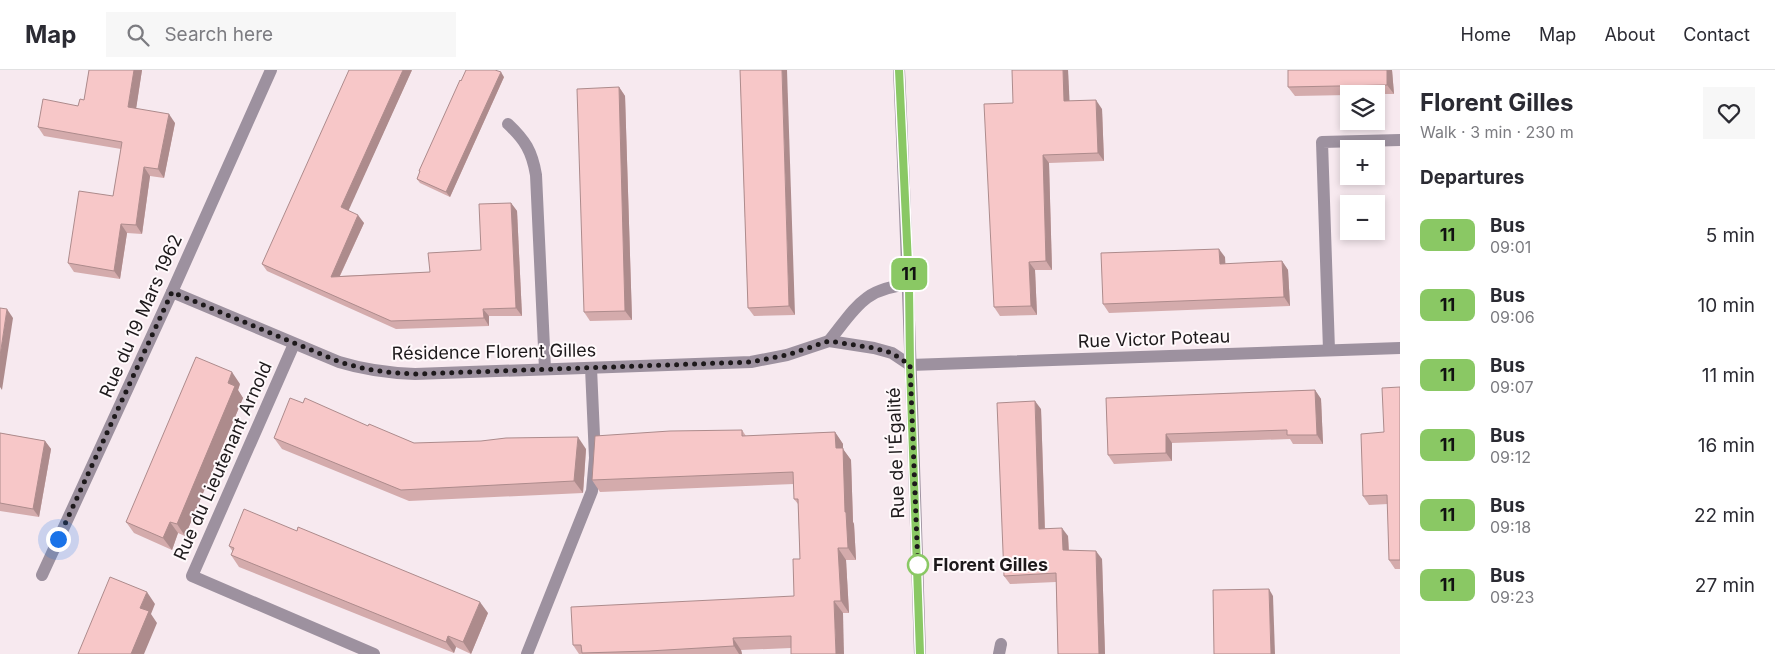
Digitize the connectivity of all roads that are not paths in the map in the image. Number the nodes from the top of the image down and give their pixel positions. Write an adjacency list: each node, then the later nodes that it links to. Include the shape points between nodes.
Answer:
1 (270, 70): 6 (street, Rue du 19 Mars 1962)
2 (899, 70): 5 (street, Rue de l'Égalité)
3 (508, 124): 13 (street, via 528,146 536,175)
4 (1400, 140): 10 (street, via 1322,142)
5 (909, 285): 7 (street, via 893,286 867,297); 11 (street, Rue de l'Égalité)
6 (172, 292): 8 (street, Résidence Florent Gilles); 14 (street, Rue du 19 Mars 1962)
7 (829, 341): 11 (street, Résidence Florent Gilles, via 892,353); 12 (street, Résidence Florent Gilles, via 787,355 751,362)
8 (294, 344): 13 (street, Résidence Florent Gilles, via 364,370 390,373); 15 (street, Rue du Lieutenant Arnold, via 192,576)
9 (1400, 348): 10 (street, Rue Victor Poteau)
10 (1329, 350): 11 (street, Rue Victor Poteau)
11 (910, 365): 17 (street, Rue de l'Égalité)
12 (591, 368): 13 (street, Résidence Florent Gilles); 16 (street, via 595,458 592,490)
13 (545, 370)
14 (42, 575)
15 (374, 654)
16 (527, 654)
17 (920, 654)

